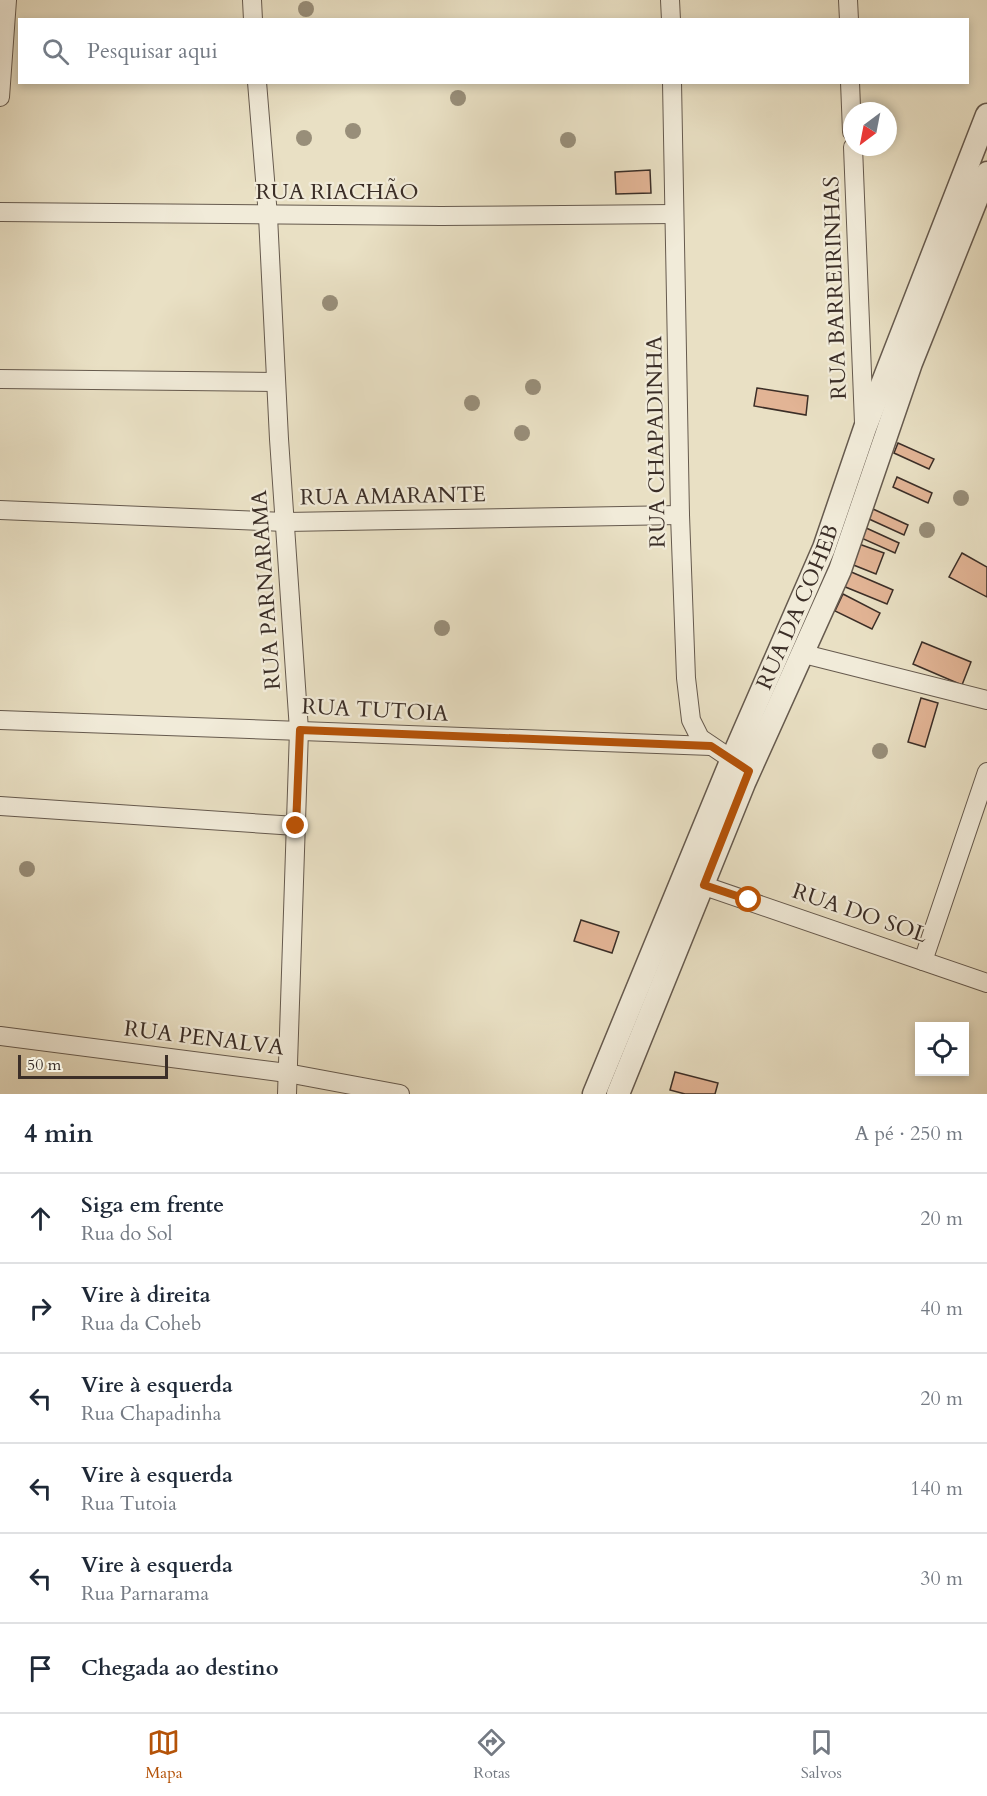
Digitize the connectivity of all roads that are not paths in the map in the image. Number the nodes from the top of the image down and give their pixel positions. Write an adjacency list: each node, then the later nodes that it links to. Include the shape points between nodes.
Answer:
1 (7, 0): 11 (street)
2 (252, 0): 5 (street)
3 (670, 0): 6 (street)
4 (848, 0): 7 (street)
5 (253, 18)
6 (671, 18)
7 (849, 18)
8 (257, 84): 18 (street, RUA PARNARAMA)
9 (672, 84): 17 (street, RUA CHAPADINHA)
10 (850, 84): 12 (street)
11 (0, 97)
12 (851, 102)
13 (987, 115): 21 (street, RUA DA COHEB)
14 (853, 156): 21 (street, RUA BARREIRINHAS)
15 (987, 172): 25 (street, RUA DA COHEB, via 911,363 857,523)
16 (0, 212): 18 (street, RUA RIACHÃO)
17 (674, 214): 18 (street, RUA RIACHÃO); 23 (street, RUA CHAPADINHA)
18 (268, 216): 20 (street, RUA PARNARAMA)
19 (0, 379): 20 (street)
20 (276, 382): 24 (street, RUA PARNARAMA)
21 (865, 428): 30 (street, RUA DA COHEB, via 824,548)
22 (0, 510): 24 (street, RUA AMARANTE)
23 (680, 515): 24 (street, RUA AMARANTE); 29 (street, RUA CHAPADINHA, via 689,707 700,738)
24 (286, 522): 28 (street, RUA PARNARAMA)
25 (804, 654): 26 (street); 30 (street, RUA DA COHEB)
26 (987, 700)
27 (0, 720): 28 (street, RUA TUTOIA)
28 (300, 730): 29 (street, RUA TUTOIA); 33 (street, RUA PARNARAMA)
29 (711, 746): 30 (street, RUA CHAPADINHA)
30 (740, 765): 34 (street, RUA DA COHEB)
31 (987, 772): 35 (street)
32 (0, 806): 33 (street)
33 (296, 826): 38 (street, RUA PARNARAMA)
34 (693, 882): 35 (street, RUA DO SOL); 41 (street, RUA DA COHEB); 42 (street, RUA DA COHEB)
35 (923, 961): 36 (street, RUA DO SOL)
36 (987, 983)
37 (0, 1036): 38 (street, RUA PENALVA)
38 (287, 1073): 39 (street, RUA PARNARAMA); 40 (street, RUA PENALVA)
39 (288, 1094)
40 (400, 1094)
41 (594, 1094)
42 (618, 1094)

